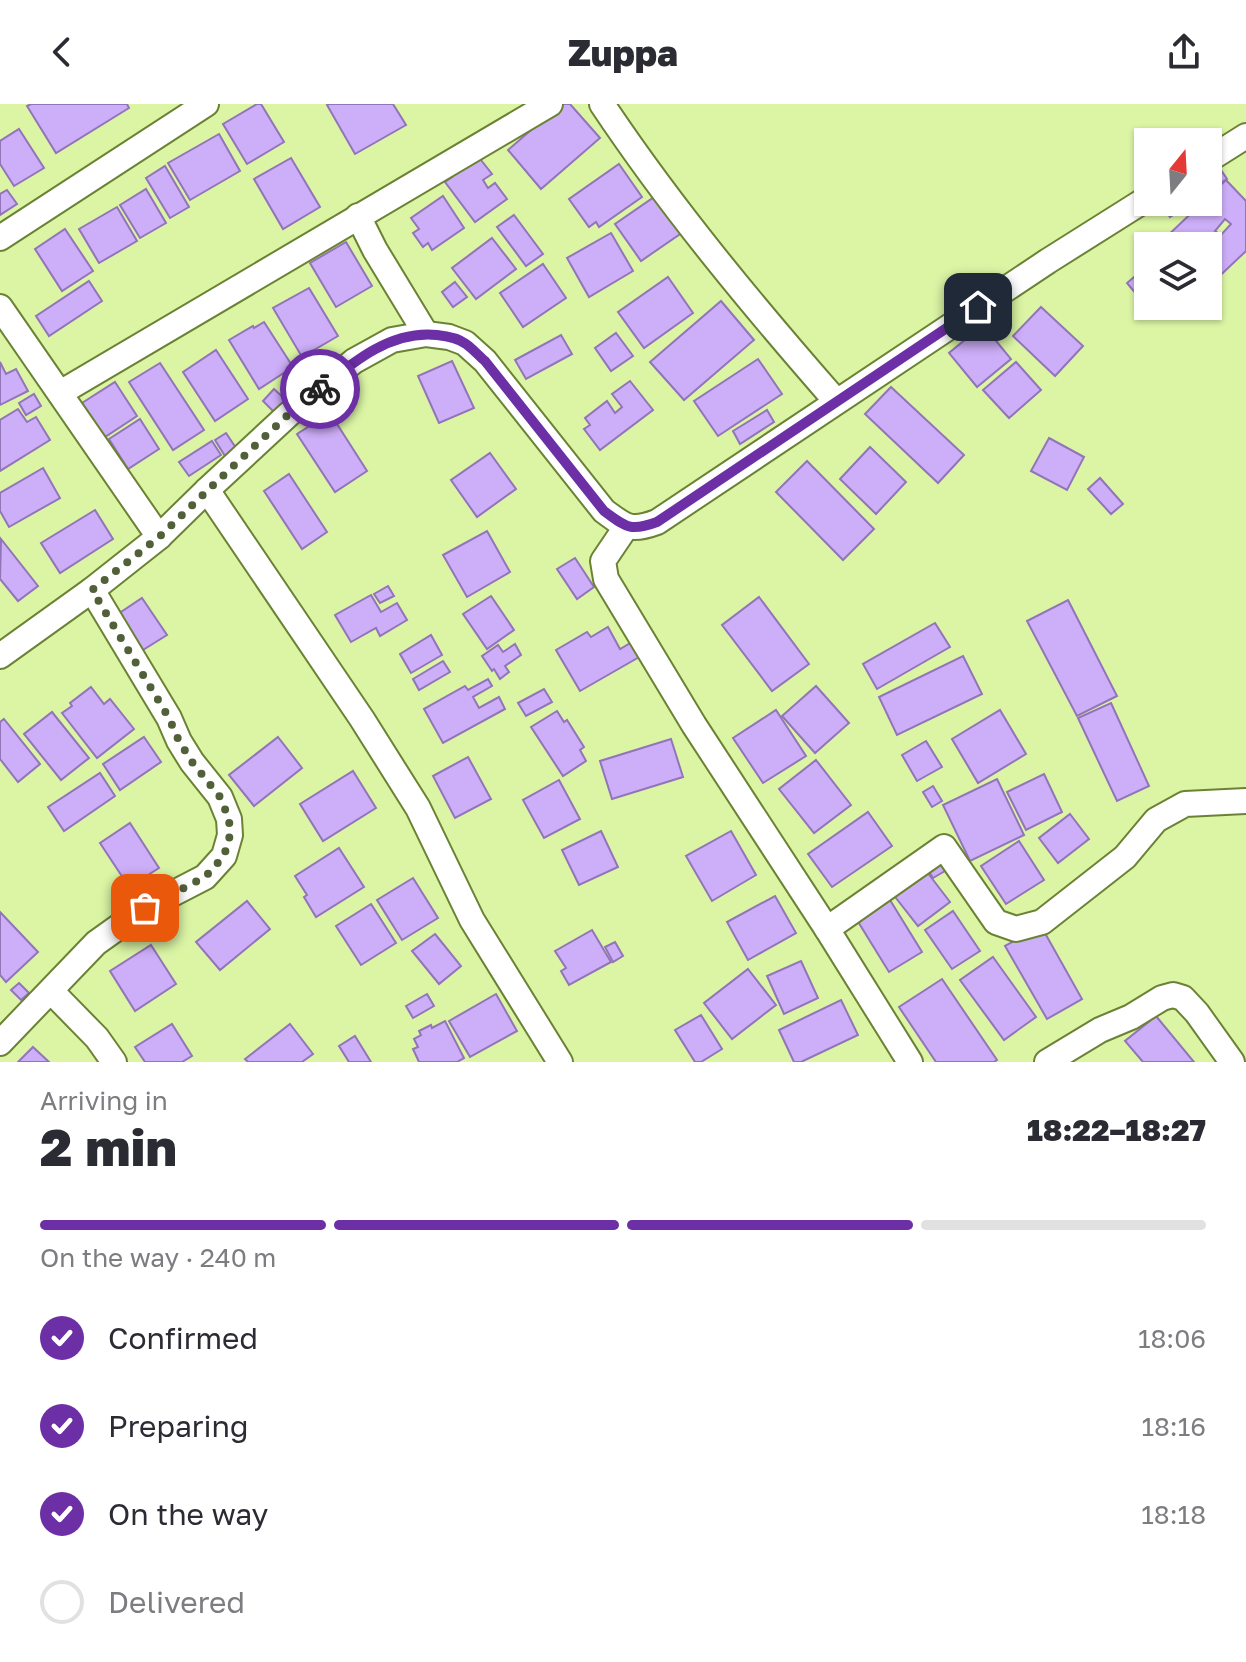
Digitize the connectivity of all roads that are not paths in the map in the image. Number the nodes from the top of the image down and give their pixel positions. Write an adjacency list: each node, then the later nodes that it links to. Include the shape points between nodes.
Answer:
1 (206, 104): 4 (street)
2 (550, 104): 8 (street)
3 (602, 104): 13 (street, via 647,170)
4 (176, 111): 9 (street)
5 (1246, 136): 6 (street)
6 (1222, 151)
7 (1134, 207): 13 (street)
8 (358, 216): 11 (street); 12 (street)
9 (0, 238)
10 (0, 307): 12 (street)
11 (426, 334): 14 (street, via 392,340 354,361); 15 (street, via 465,343 485,361 604,511)
12 (60, 393): 16 (street)
13 (836, 401): 15 (street, via 657,522)
14 (207, 490): 16 (street); 24 (street, via 418,808 472,920)
15 (626, 527): 20 (street, via 603,561 606,579)
16 (159, 537): 17 (street)
17 (92, 590): 18 (street); 21 (street, via 179,741 220,797 230,835 224,856 205,877 145,908 96,943)
18 (0, 656)
19 (1246, 801): 20 (street, via 1185,804 1156,820 1125,857 1042,922 1016,929 996,922 944,847)
20 (827, 929): 25 (street)
21 (51, 991): 22 (street); 23 (street)
22 (0, 1043)
23 (114, 1062)
24 (560, 1062)
25 (910, 1062)
26 (1047, 1062): 27 (street, via 1173,995 1197,1013)
27 (1232, 1062)

